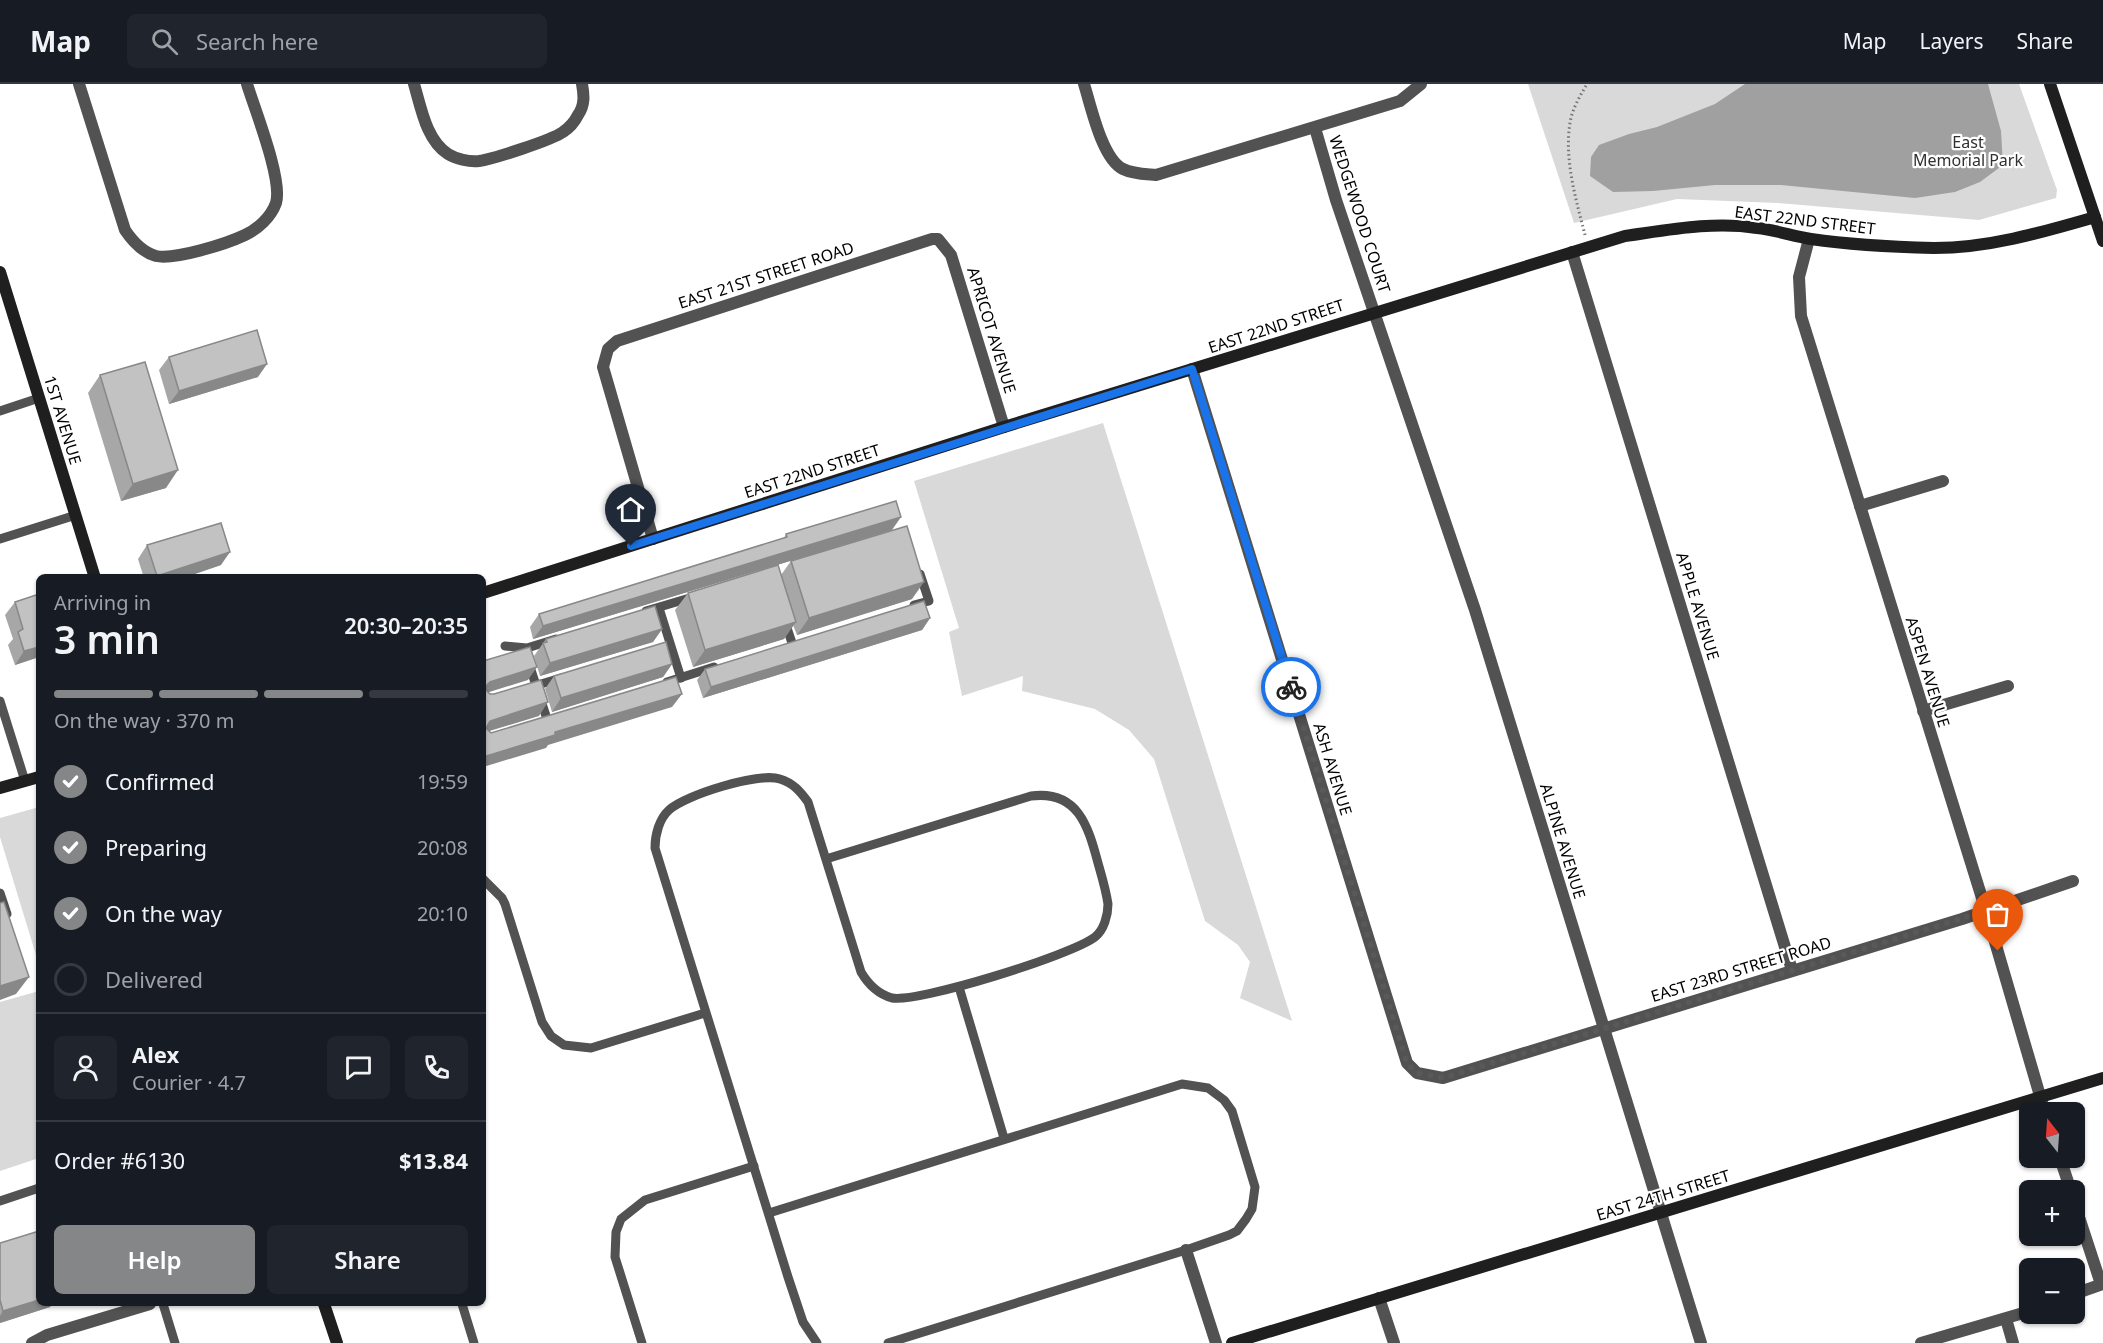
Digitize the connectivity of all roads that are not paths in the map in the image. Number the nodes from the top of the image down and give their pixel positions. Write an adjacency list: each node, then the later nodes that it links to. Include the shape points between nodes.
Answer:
1 (79, 84): 2 (street, via 125,230 146,252 163,257 179,256 245,235 262,224 274,208 277,181)
2 (247, 84)
3 (414, 84): 4 (street, via 432,138 449,155 480,161 563,132 583,106)
4 (582, 84)
5 (1084, 84): 8 (street, WEDGEWOOD COURT, via 1112,160 1138,174 1156,175)
6 (1420, 84): 8 (street, via 1400,102)
7 (2050, 84): 9 (street)
8 (1315, 128): 15 (street, WEDGEWOOD COURT)
9 (2095, 217): 10 (street, EAST 22ND STREET, via 2034,235 1936,248); 11 (street)
10 (1809, 239): 13 (street, EAST 22ND STREET, via 1756,227 1706,226 1625,236); 22 (street, ASPEN AVENUE, via 1799,277 1800,315)
11 (2103, 241)
12 (944, 244): 20 (street, APRICOT AVENUE, via 951,255); 24 (street, EAST 21ST STREET ROAD, via 932,239 617,341 608,349 603,367)
13 (1572, 252): 15 (street, EAST 22ND STREET); 63 (street, APPLE AVENUE)
14 (0, 272): 18 (street, 1ST AVENUE)
15 (1374, 312): 16 (street, WEDGEWOOD COURT); 17 (street, EAST 22ND STREET)
16 (1388, 351): 66 (street, ALPINE AVENUE, via 1475,610)
17 (1192, 369): 20 (street, EAST 22ND STREET); 67 (street, ASH AVENUE, via 1407,1063)
18 (39, 398): 19 (lane); 23 (street, 1ST AVENUE)
19 (0, 411)
20 (1004, 427): 24 (street, EAST 22ND STREET)
21 (1943, 481): 22 (street)
22 (1860, 506): 50 (street, ASPEN AVENUE)
23 (76, 515): 25 (lane); 27 (street, 1ST AVENUE)
24 (653, 538): 28 (street, EAST 22ND STREET)
25 (0, 539)
26 (917, 567): 31 (lane, via 928,601)
27 (94, 574)
28 (486, 592)
29 (703, 594): 30 (lane)
30 (659, 608): 32 (lane); 37 (lane)
31 (906, 608)
32 (637, 614)
33 (783, 614): 36 (lane)
34 (571, 634): 41 (lane)
35 (803, 640): 36 (lane)
36 (792, 643): 40 (lane)
37 (670, 644): 39 (lane); 44 (lane)
38 (505, 646): 41 (lane)
39 (659, 647)
40 (781, 647)
41 (524, 648): 45 (lane)
42 (726, 664): 44 (lane)
43 (569, 675): 45 (lane)
44 (681, 678): 46 (lane)
45 (536, 685): 48 (lane); 52 (lane)
46 (659, 685)
47 (2008, 686): 50 (street)
48 (525, 688)
49 (0, 701): 55 (lane)
50 (1923, 711): 61 (street, ASPEN AVENUE)
51 (558, 716): 52 (lane)
52 (547, 720): 53 (lane)
53 (536, 723)
54 (36, 778): 55 (street)
55 (25, 781): 56 (street)
56 (0, 788)
57 (826, 859): 64 (lane, via 861,972 869,985 885,995 903,999); 64 (lane, via 1031,796 1061,798 1078,811 1087,826 1107,897 1108,914 1101,931 1076,949); 65 (lane, via 808,802 791,783 779,778 757,777 736,783 691,797 669,810 659,825 655,848)
58 (2073, 881): 61 (street, EAST 23RD STREET ROAD)
59 (486, 882): 65 (lane, via 505,904 542,1022 551,1036 564,1045 591,1048)
60 (0, 893): 62 (lane)
61 (1986, 911): 63 (street, EAST 23RD STREET ROAD); 69 (street, ASPEN AVENUE)
62 (11, 927)
63 (1792, 970): 66 (street, EAST 23RD STREET ROAD)
64 (959, 987): 71 (lane)
65 (705, 1013): 72 (lane)
66 (1603, 1029): 67 (street, EAST 23RD STREET ROAD, via 1443,1078); 75 (street, ALPINE AVENUE)
67 (1417, 1073)
68 (2103, 1078): 69 (street, EAST 24TH STREET)
69 (2040, 1097): 70 (street, ASPEN AVENUE); 75 (street, EAST 24TH STREET)
70 (2042, 1102)
71 (1004, 1138): 76 (lane); 78 (lane, via 1182,1084 1215,1092 1232,1111 1255,1187 1254,1199 1237,1231)
72 (754, 1166): 76 (lane); 92 (lane, via 645,1200 621,1219 615,1257)
73 (36, 1189): 74 (lane)
74 (0, 1201)
75 (1661, 1212): 81 (street, EAST 24TH STREET); 98 (street, ALPINE AVENUE)
76 (769, 1213): 93 (lane, via 803,1322)
77 (2085, 1234): 79 (street)
78 (1186, 1250): 94 (lane); 95 (street)
79 (2102, 1284): 80 (street)
80 (2085, 1290)
81 (1379, 1298): 96 (street, EAST 24TH STREET); 97 (street)
82 (143, 1306): 88 (street)
83 (164, 1306): 89 (lane)
84 (325, 1306): 90 (street)
85 (463, 1306): 91 (lane)
86 (2019, 1315): 87 (street)
87 (2006, 1319): 99 (street); 100 (street)
88 (32, 1343)
89 (175, 1343)
90 (337, 1343)
91 (474, 1343)
92 (642, 1343)
93 (817, 1343)
94 (888, 1343)
95 (1216, 1343)
96 (1232, 1343)
97 (1394, 1343)
98 (1701, 1343)
99 (1921, 1343)
100 (2013, 1343)

